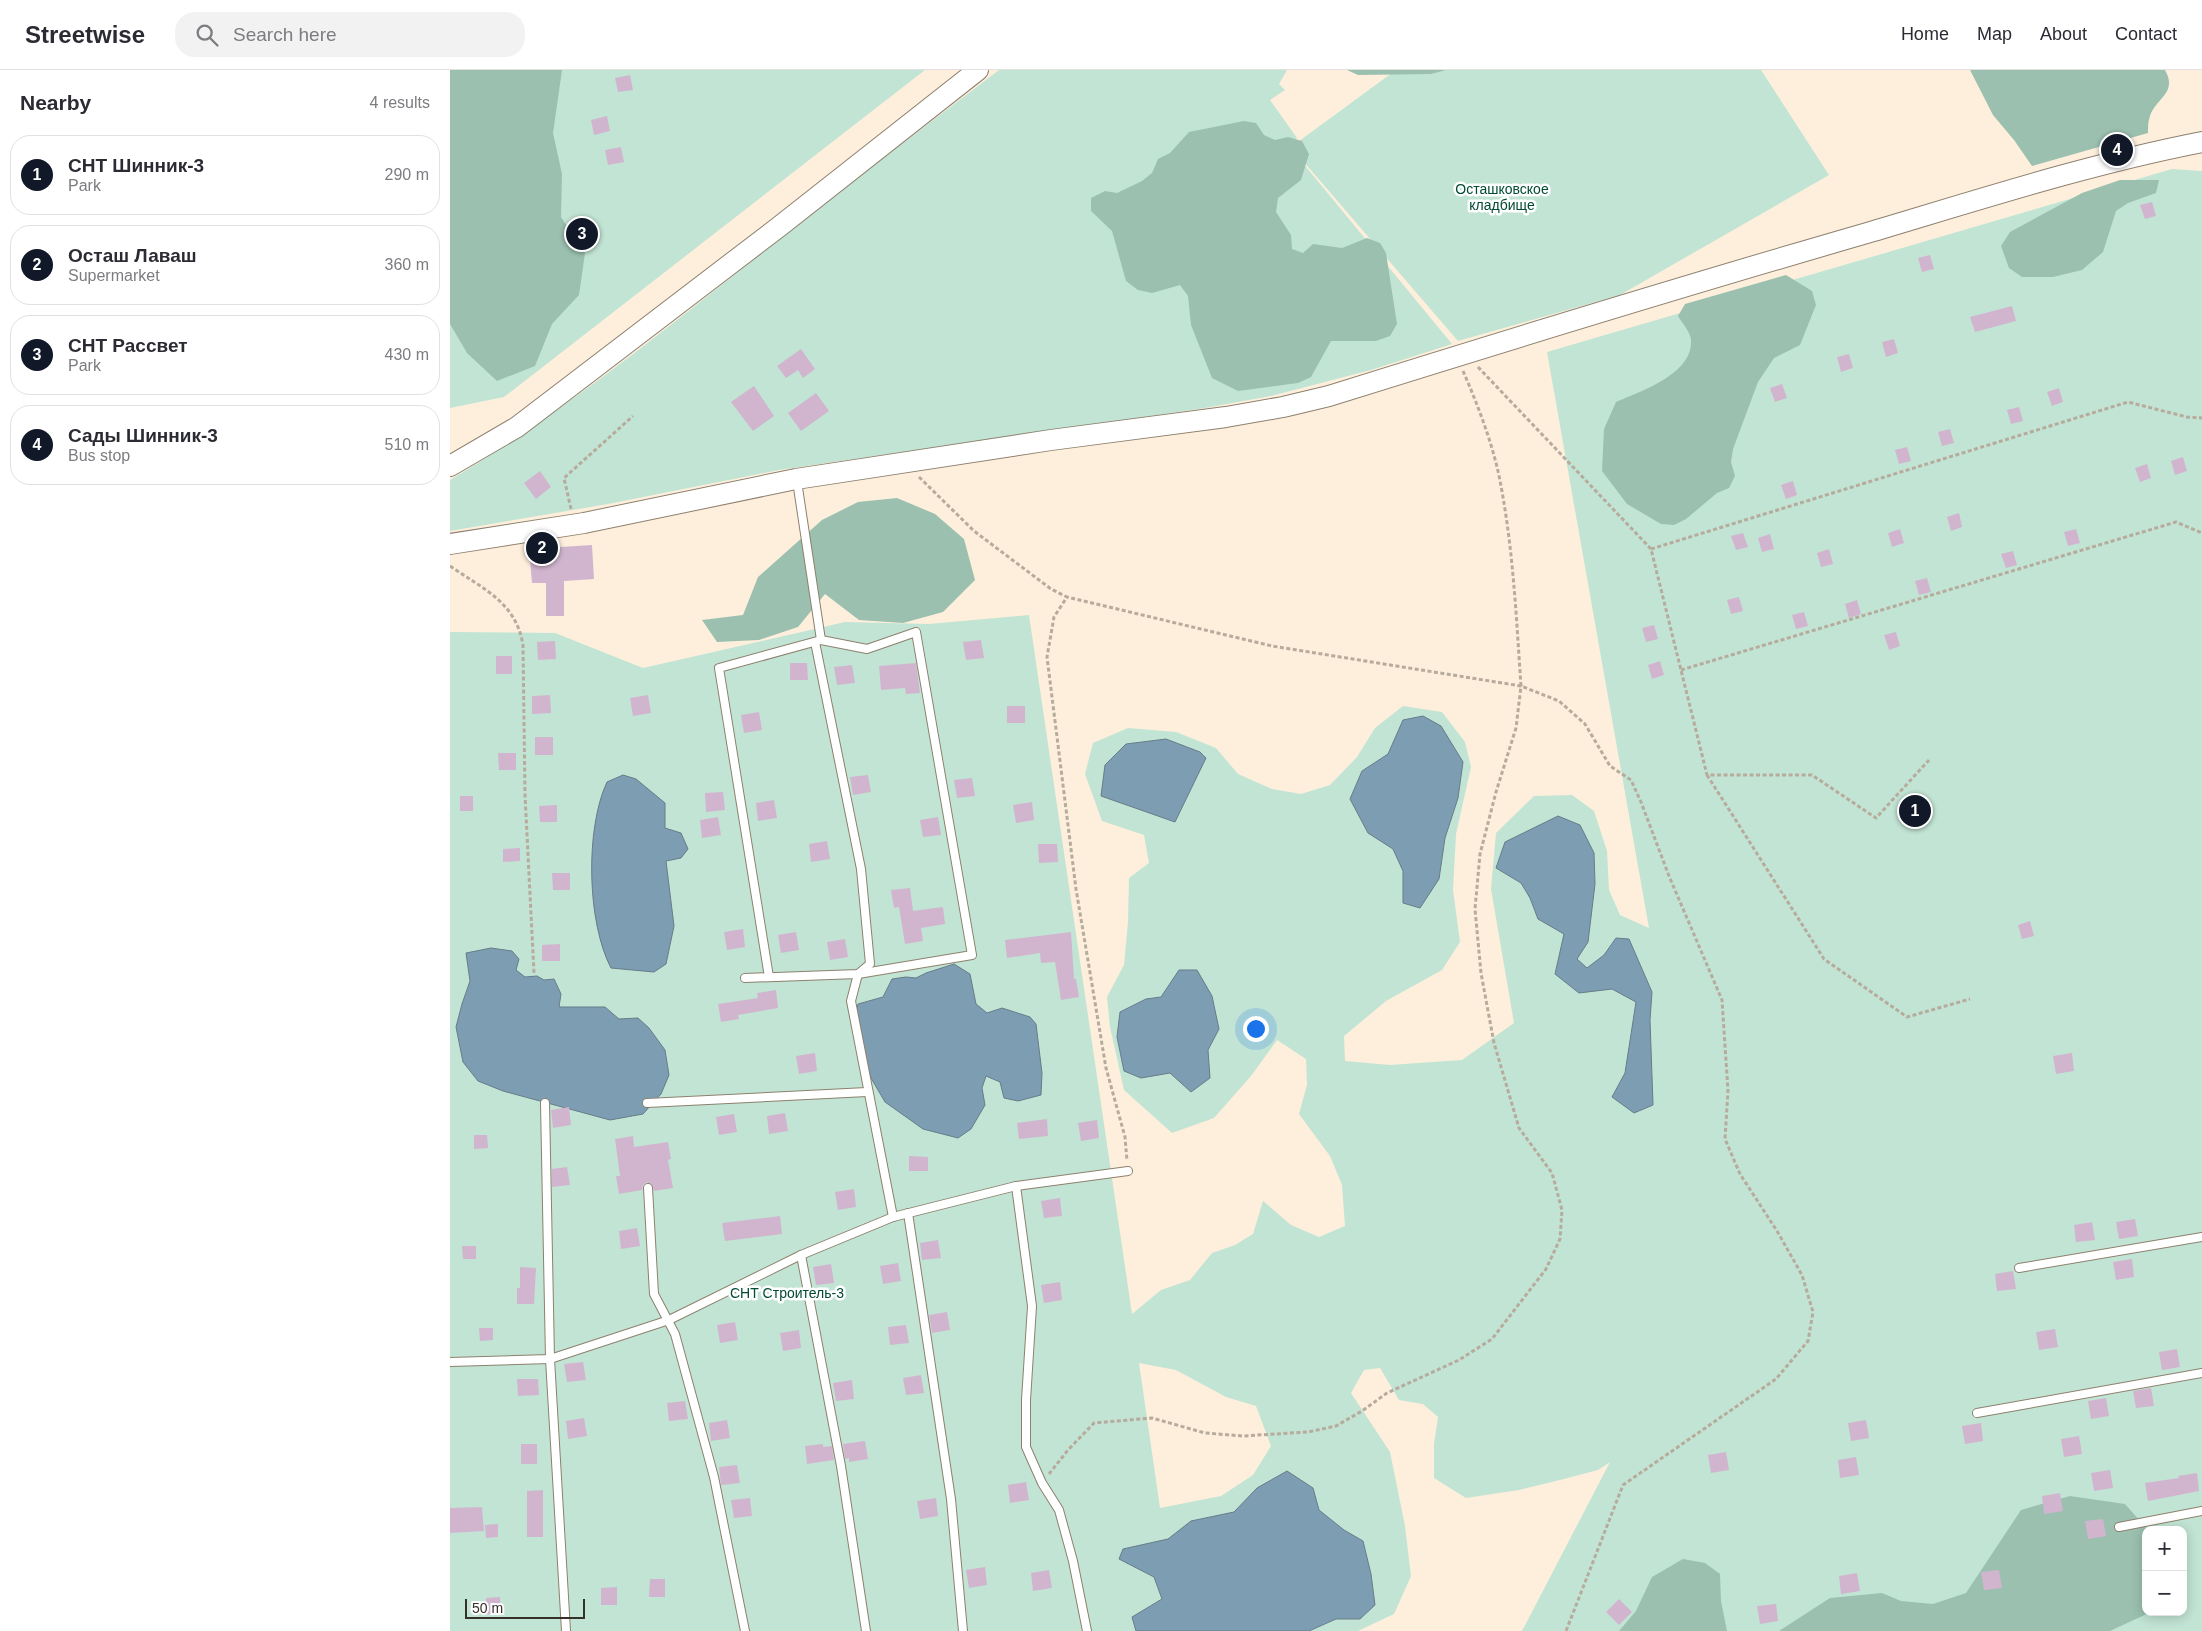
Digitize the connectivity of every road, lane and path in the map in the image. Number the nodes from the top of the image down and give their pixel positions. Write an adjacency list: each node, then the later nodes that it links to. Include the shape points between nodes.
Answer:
1 (978, 70): 7 (street, via 517,427)
2 (2202, 142): 3 (street, via 2034,184)
3 (1461, 355): 6 (street, via 1283,407); 12 (path); 17 (path, via 1498,470 1512,566)
4 (633, 416): 9 (path, via 564,478)
5 (2202, 418): 12 (path, via 2128,402)
6 (905, 463): 8 (street); 14 (path, via 974,532 1051,589)
7 (450, 466)
8 (796, 479): 9 (street); 15 (lane)
9 (575, 524): 11 (street)
10 (2202, 533): 16 (path, via 2176,522)
11 (450, 544)
12 (1651, 549): 16 (path)
13 (450, 566): 20 (path, via 504,603 521,631)
14 (1067, 596): 17 (path, via 1272,646); 28 (path, via 1054,617 1047,657 1076,889 1106,1068 1125,1137)
15 (818, 641): 21 (lane, via 861,869 870,964); 21 (lane, via 867,649 916,632 972,955); 22 (lane, via 719,668)
16 (1680, 670): 19 (path)
17 (1521, 686): 41 (path, via 1516,728 1480,854 1475,909 1481,973 1494,1043 1519,1128 1552,1172 1562,1210 1560,1239 1546,1269 1492,1339 1459,1360 1387,1393 1336,1426 1308,1432 1243,1436 1205,1433 1152,1418 1094,1422); 49 (path, via 1559,701 1585,724 1610,766 1630,780 1641,802 1722,1000 1728,1091 1725,1139 1740,1174 1802,1275 1813,1312 1808,1341 1776,1379 1623,1485)
18 (1929, 760): 19 (path, via 1876,818 1812,775)
19 (1707, 775): 24 (path, via 1824,959 1907,1017)
20 (534, 973)
21 (858, 974): 22 (lane); 25 (lane, via 851,1001)
22 (769, 977): 23 (lane)
23 (745, 978)
24 (1970, 999)
25 (867, 1092): 27 (lane); 32 (lane)
26 (545, 1103): 37 (lane)
27 (647, 1104)
28 (1128, 1171): 29 (lane)
29 (1016, 1186): 31 (lane); 41 (lane, via 1032,1306 1026,1447)
30 (648, 1188): 36 (lane, via 654,1294)
31 (908, 1212): 32 (lane); 47 (lane, via 951,1498)
32 (892, 1216): 34 (lane)
33 (2202, 1237): 35 (lane)
34 (801, 1255): 36 (lane); 46 (lane, via 841,1466)
35 (2019, 1268)
36 (669, 1320): 37 (lane); 45 (lane, via 676,1334 714,1477)
37 (550, 1359): 38 (lane); 44 (lane)
38 (450, 1362)
39 (2202, 1373): 40 (lane)
40 (1977, 1413)
41 (1042, 1483): 48 (lane, via 1059,1510)
42 (2202, 1511): 43 (lane)
43 (2119, 1526)
44 (566, 1631)
45 (745, 1631)
46 (866, 1631)
47 (963, 1631)
48 (1087, 1631)
49 (1566, 1631)

